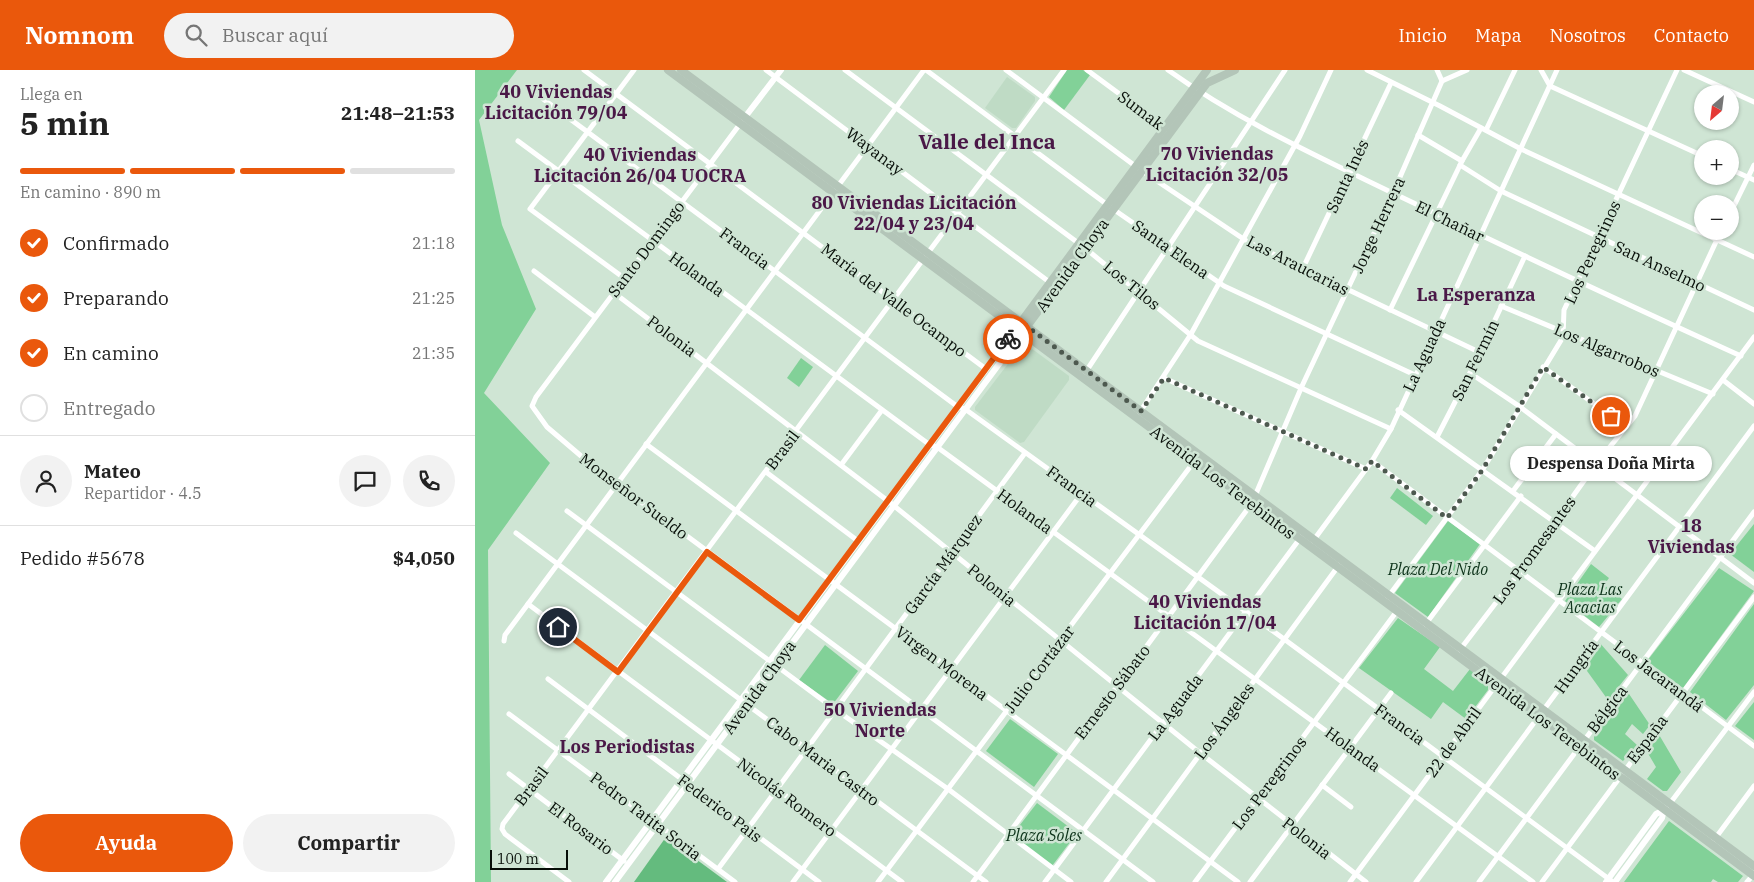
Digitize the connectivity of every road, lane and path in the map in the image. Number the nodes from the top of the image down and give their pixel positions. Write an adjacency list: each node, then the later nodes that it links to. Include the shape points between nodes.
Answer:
1 (584, 70): 31 (street, María del Valle Ocampo)
2 (634, 70): 31 (street)
3 (668, 70): 36 (main road, Avenida Los Terebintos)
4 (681, 70): 36 (main road, Avenida Los Terebintos)
5 (766, 70): 25 (street, Wayanay)
6 (781, 70): 25 (street, Santo Domingo)
7 (845, 70): 35 (street, Los Tilos)
8 (925, 70): 35 (street); 42 (street, Santa Elena)
9 (1006, 70): 32 (street, Las Araucarias)
10 (1064, 70): 32 (street, Brasil)
11 (1087, 70): 39 (street, Sumak)
12 (1168, 70): 30 (street, El Chañar)
13 (1207, 70): 30 (main road, Avenida Choya)
14 (1235, 70): 30 (main road, Avenida Choya, via 1210,80)
15 (1285, 70): 37 (street)
16 (1331, 70): 46 (street)
17 (1367, 70): 27 (street)
18 (1437, 70): 26 (street)
19 (1467, 70): 26 (street)
20 (1515, 70): 38 (street)
21 (1541, 70): 28 (street)
22 (1557, 70): 28 (street, La Aguada)
23 (1677, 70): 40 (street, Los Peregrinos)
24 (1685, 70): 33 (street)
25 (775, 77): 36 (street, Santo Domingo); 45 (street, Wayanay)
26 (1441, 81): 34 (street, Jorge Herrera)
27 (1391, 83): 34 (street); 54 (street, Santa Inés)
28 (1550, 86): 40 (street); 47 (street, La Aguada)
29 (531, 90): 41 (street, Francia)
30 (1197, 90): 37 (street, El Chañar); 39 (main road, Avenida Choya)
31 (617, 94): 41 (street); 49 (street, María del Valle Ocampo)
32 (1043, 97): 42 (street, Brasil); 52 (street, Las Araucarias)
33 (1754, 102)
34 (1433, 103): 38 (street); 43 (street, Jorge Herrera)
35 (896, 108): 45 (street); 56 (street, Los Tilos)
36 (742, 120): 49 (street, Santo Domingo); 58 (main road, Avenida Los Terebintos)
37 (1251, 122): 46 (street, El Chañar); 64 (street)
38 (1484, 129): 47 (street); 50 (street)
39 (1167, 130): 52 (main road, Avenida Choya)
40 (1648, 131): 48 (street); 61 (street, Los Peregrinos)
41 (588, 132): 53 (street); 63 (street, Francia)
42 (1015, 135): 56 (street, Brasil); 65 (street, Santa Elena)
43 (1418, 135): 50 (street, San Anselmo); 60 (street, Jorge Herrera)
44 (518, 141): 53 (street, Holanda)
45 (868, 146): 58 (street); 66 (street, Wayanay)
46 (1293, 146): 54 (street, El Chañar); 71 (street)
47 (1521, 149): 59 (street, La Aguada); 61 (street)
48 (1694, 152)
49 (710, 163): 63 (street, Santo Domingo); 69 (street, María del Valle Ocampo)
50 (1461, 163): 59 (street, San Anselmo); 67 (street)
51 (1754, 165): 57 (street)
52 (1139, 169): 64 (street, Las Araucarias); 65 (main road, Avenida Choya)
53 (559, 171): 73 (street, Holanda); 83 (street, via 530,209)
54 (1349, 173): 60 (street, El Chañar); 80 (street, Santa Inés)
55 (1739, 173): 57 (street)
56 (986, 174): 66 (street, Brasil); 75 (street, Los Tilos)
57 (1751, 178): 62 (street)
58 (836, 190): 69 (street); 77 (main road, Avenida Los Terebintos)
59 (1501, 190): 70 (street, La Aguada); 72 (street, San Anselmo)
60 (1393, 193): 67 (street, El Chañar); 88 (street, Jorge Herrera)
61 (1619, 194): 68 (street); 72 (street, Los Peregrinos)
62 (1739, 199)
63 (682, 201): 73 (street, Santo Domingo); 82 (street, Francia)
64 (1195, 206): 71 (street, Las Araucarias); 76 (street)
65 (1110, 207): 75 (main road, Avenida Choya); 76 (street, Santa Elena)
66 (957, 213): 77 (street, Brasil); 87 (street, Wayanay)
67 (1436, 214): 70 (street, El Chañar); 94 (street)
68 (1694, 229)
69 (804, 233): 82 (street); 91 (street, María del Valle Ocampo)
70 (1481, 235): 78 (street, El Chañar); 99 (street, La Aguada)
71 (1243, 238): 80 (street, Las Araucarias); 84 (street)
72 (1599, 238): 85 (street, Los Peregrinos); 86 (street, San Anselmo)
73 (652, 240): 83 (street, Santo Domingo); 93 (street, Holanda)
74 (1717, 240): 79 (street); 86 (street, Los Promesantes)
75 (1082, 246): 87 (main road, Avenida Choya); 89 (street, Los Tilos)
76 (1168, 247): 84 (street, Santa Elena); 89 (street)
77 (925, 256): 91 (street, Brasil); 98 (main road, Avenida Los Terebintos)
78 (1525, 256): 85 (street, El Chañar); 92 (street, San Fermín)
79 (1754, 257)
80 (1303, 268): 88 (street, Las Araucarias)
81 (534, 271): 96 (street)
82 (775, 271): 93 (street); 103 (street, Francia)
83 (624, 278): 90 (street, Santo Domingo)
84 (1219, 282): 101 (street); 102 (street, Santa Elena)
85 (1578, 282): 97 (street, El Chañar); 100 (street, Los Peregrinos, via 1564,310)
86 (1697, 284): 95 (street, San Anselmo); 97 (street, Los Promesantes)
87 (1053, 285): 98 (main road, Avenida Choya)
88 (1348, 290): 94 (street, Las Araucarias); 102 (street, Jorge Herrera)
89 (1140, 291): 101 (street, Los Tilos); 112 (street)
90 (613, 292): 96 (street, Santo Domingo); 107 (street, Polonia)
91 (894, 300): 103 (street, Brasil); 109 (street, María del Valle Ocampo)
92 (1501, 306): 100 (street, Los Algarrobos); 105 (street, San Fermín)
93 (746, 310): 107 (street); 114 (street, Holanda)
94 (1391, 310): 99 (street, Las Araucarias)
95 (1754, 310)
96 (595, 317): 120 (street, Santo Domingo, via 535,397)
97 (1677, 327): 106 (street, El Chañar); 110 (street, Los Promesantes)
98 (1021, 328): 109 (street, Avenida Choya); 112 (main road, Avenida Los Terebintos); 122 (street, Avenida Choya)
99 (1435, 331): 105 (street, Las Araucarias); 113 (street, La Aguada)
100 (1563, 331): 108 (street, Los Peregrinos, via 1563,337); 110 (street, Los Algarrobos)
101 (1191, 334): 115 (street); 117 (street, Los Tilos, via 1197,340)
102 (1327, 334): 113 (street, Santa Elena); 117 (street, Jorge Herrera)
103 (865, 338): 114 (street, Brasil); 122 (street, Francia)
104 (1754, 338): 106 (street, 22 de Abril)
105 (1479, 352): 111 (street, San Fermín)
106 (1741, 356): 116 (street, 22 de Abril)
107 (707, 363): 129 (street, Polonia); 133 (street)
108 (1543, 367): 121 (street, Los Peregrinos); 126 (street)
109 (986, 369): 122 (street, Avenida Choya)
110 (1655, 371): 118 (street, Los Algarrobos); 126 (street, Los Promesantes, via 1635,416)
111 (1470, 373): 121 (street); 132 (street, San Fermín)
112 (1084, 374): 125 (main road, Avenida Los Terebintos)
113 (1415, 375): 124 (street, La Aguada)
114 (837, 376): 123 (street, Holanda); 129 (street, Brasil)
115 (1164, 378): 125 (street); 130 (street)
116 (1723, 380): 118 (street, 22 de Abril); 119 (street)
117 (1302, 386): 128 (street, Los Tilos); 130 (street, Jorge Herrera)
118 (1713, 394): 148 (street, 22 de Abril)
119 (1754, 404)
120 (532, 406): 144 (street, Monseñor Sueldo, via 547,427)
121 (1519, 406): 131 (street); 142 (street, Los Peregrinos)
122 (962, 408): 134 (street, Avenida Choya); 135 (street, Avenida Choya); 136 (street, Francia)
123 (882, 410): 134 (street, Holanda); 140 (street)
124 (1398, 410): 128 (street, La Aguada); 132 (street)
125 (1139, 414): 137 (main road, Avenida Los Terebintos)
126 (1625, 426): 139 (street, Los Promesantes)
127 (1754, 426): 158 (street, Hungría)
128 (1391, 429): 138 (street, La Aguada)
129 (796, 431): 140 (street, Polonia); 143 (street, Brasil)
130 (1283, 431): 141 (street); 150 (street, Jorge Herrera)
131 (1557, 434): 139 (street); 145 (street)
132 (1437, 437): 142 (street)
133 (646, 444): 144 (street); 153 (street, Virgen Morena)
134 (930, 445): 135 (street, Holanda); 151 (street, Avenida Choya)
135 (937, 448): 146 (street, Holanda); 151 (street, Avenida Choya)
136 (1025, 453): 146 (street, García Márquez); 147 (street, Francia)
137 (1197, 458): 150 (main road, Avenida Los Terebintos); 161 (street, Julio Cortázar)
138 (1372, 461): 141 (street, La Aguada); 155 (street, Los Jacarandá)
139 (1596, 464): 148 (street); 156 (street, Los Promesantes)
140 (841, 465): 151 (street, Polonia)
141 (1366, 469): 164 (street, La Aguada)
142 (1483, 469): 145 (street); 155 (street, Los Peregrinos)
143 (766, 472): 153 (street, Brasil); 163 (street)
144 (617, 484): 157 (street); 167 (street, Monseñor Sueldo)
145 (1513, 490): 149 (street)
146 (997, 491): 159 (street, Holanda); 168 (street, García Márquez)
147 (1082, 494): 159 (street); 161 (street, Francia)
148 (1637, 495): 158 (street); 166 (street, 22 de Abril)
149 (1521, 496): 156 (street); 165 (street)
150 (1253, 499): 162 (main road, Avenida Los Terebintos); 174 (street, Ernesto Sábato)
151 (891, 503): 163 (street, Avenida Choya); 168 (street, Polonia); 175 (street, Avenida Choya)
152 (567, 511): 157 (street)
153 (737, 511): 167 (street, Brasil); 175 (street, Virgen Morena)
154 (1754, 512): 169 (street, Bélgica)
155 (1447, 518): 165 (street, Los Jacarandá); 180 (street, Los Peregrinos)
156 (1557, 523): 166 (street); 172 (street, Los Promesantes)
157 (586, 525): 170 (street); 177 (street)
158 (1679, 527): 169 (street); 190 (street, Hungría)
159 (1054, 532): 173 (street, Holanda); 178 (street)
160 (516, 533): 170 (street, Cabo Maria Castro)
161 (1139, 535): 173 (street, Julio Cortázar); 174 (street, Francia)
162 (1302, 536): 164 (main road, Avenida Los Terebintos); 184 (street, La Aguada)
163 (858, 541): 175 (street, Avenida Choya)
164 (1311, 543): 171 (main road, Avenida Los Terebintos)
165 (1483, 545): 172 (street, Los Jacarandá); 187 (street)
166 (1595, 551): 181 (street, 22 de Abril)
167 (707, 552): 177 (street, Brasil); 186 (street, Monseñor Sueldo)
168 (952, 552): 178 (street, Polonia); 188 (street, García Márquez)
169 (1720, 557): 176 (street); 197 (street, Bélgica)
170 (558, 564): 182 (street); 189 (street, Cabo Maria Castro)
171 (1340, 564): 180 (main road, Avenida Los Terebintos); 191 (street, Los Ángeles)
172 (1520, 572): 181 (street, Los Jacarandá); 195 (street, Los Promesantes)
173 (1111, 573): 185 (street, Holanda); 192 (street, Julio Cortázar)
174 (1197, 577): 184 (street, Francia); 185 (street, Ernesto Sábato)
175 (833, 582): 186 (street, Avenida Choya); 188 (street, Virgen Morena)
176 (1754, 583)
177 (677, 592): 189 (street, Brasil); 196 (street)
178 (1006, 596): 192 (street, Polonia); 199 (street)
179 (1754, 596): 208 (street, España)
180 (1387, 599): 183 (main road, Avenida Los Terebintos); 187 (main road, Avenida Los Terebintos)
181 (1558, 601): 190 (street, Los Jacarandá); 203 (street, 22 de Abril)
182 (528, 604): 193 (street); 200 (street, Nicolás Romero)
183 (1397, 611): 187 (main road, Avenida Los Terebintos); 204 (street, Los Peregrinos)
184 (1246, 612): 191 (street, Francia); 194 (street, La Aguada)
185 (1169, 615): 194 (street, Holanda); 205 (street, Ernesto Sábato)
186 (802, 622): 196 (street, Avenida Choya); 198 (street, Monseñor Sueldo)
187 (1424, 626): 195 (main road, Avenida Los Terebintos)
188 (896, 629): 198 (street, García Márquez); 199 (street, Virgen Morena)
189 (648, 631): 200 (street, Brasil); 209 (street, Cabo Maria Castro)
190 (1600, 632): 197 (street, Los Jacarandá); 215 (street, Hungría)
191 (1284, 639): 201 (street, Los Ángeles); 204 (street, Francia)
192 (1061, 640): 205 (street, Polonia); 214 (street, Julio Cortázar)
193 (503, 641)
194 (1217, 650): 201 (street, Holanda); 218 (street, La Aguada)
195 (1458, 652): 203 (main road, Avenida Los Terebintos)
196 (772, 663): 209 (street, Avenida Choya); 212 (street)
197 (1641, 663): 208 (street, Los Jacarandá); 221 (street, Bélgica)
198 (866, 669): 212 (street, García Márquez); 213 (street, Monseñor Sueldo)
199 (951, 670): 213 (street); 214 (street, Virgen Morena)
200 (618, 672): 211 (street, Brasil); 220 (street, Nicolás Romero)
201 (1256, 678): 217 (street, Holanda); 229 (street, Los Ángeles)
202 (548, 679): 211 (street, Federico Pais)
203 (1498, 681): 215 (main road, Avenida Los Terebintos); 231 (street, 22 de Abril)
204 (1343, 683): 210 (street, Francia); 217 (street, Los Peregrinos)
205 (1117, 685): 218 (street, Polonia); 230 (street, Ernesto Sábato)
206 (1754, 692): 219 (street)
207 (1391, 693): 210 (street)
208 (1682, 693): 219 (street, Los Jacarandá); 232 (street, España)
209 (744, 702): 220 (street, Avenida Choya); 222 (street, Avenida Choya); 225 (street, Cabo Maria Castro)
210 (1378, 709): 224 (street); 231 (street, Francia)
211 (589, 710): 227 (street, Brasil); 234 (street, Federico Pais)
212 (836, 710): 225 (street, García Márquez); 226 (street)
213 (921, 710): 226 (street); 228 (street, Monseñor Sueldo)
214 (1007, 711): 228 (street, Julio Cortázar); 230 (street, Virgen Morena)
215 (1541, 713): 221 (main road, Avenida Los Terebintos); 238 (street, Hungría)
216 (509, 714): 227 (street, Pedro Tatita Soria)
217 (1315, 721): 224 (street, Holanda); 246 (street, Los Peregrinos)
218 (1163, 723): 229 (street, Polonia); 243 (street, La Aguada)
219 (1727, 726): 223 (street, Los Jacarandá); 248 (street)
220 (711, 740): 222 (street, Nicolás Romero); 234 (street, Avenida Choya)
221 (1582, 743): 232 (main road, Avenida Los Terebintos); 249 (street, Bélgica)
222 (717, 745): 235 (street, Avenida Choya); 240 (street, Nicolás Romero)
223 (1754, 746)
224 (1350, 747): 236 (street); 244 (street, Holanda)
225 (807, 749): 240 (street, García Márquez); 242 (street, Cabo Maria Castro)
226 (892, 749): 241 (street); 242 (street)
227 (558, 751): 239 (street, Brasil); 251 (street, Pedro Tatita Soria)
228 (977, 752): 241 (street, Julio Cortázar); 245 (street, Monseñor Sueldo)
229 (1201, 753): 246 (street, Polonia); 250 (street, Los Ángeles)
230 (1065, 754): 243 (street, Virgen Morena); 245 (street, Ernesto Sábato)
231 (1443, 756): 238 (street, Francia); 244 (street, 22 de Abril)
232 (1622, 773): 248 (main road, Avenida Los Terebintos); 260 (street, España)
233 (509, 774): 239 (street, El Rosario)
234 (682, 779): 235 (street, Federico Pais); 251 (street, Avenida Choya)
235 (688, 784): 251 (street, Avenida Choya); 254 (street, Federico Pais)
236 (1322, 785): 247 (street); 252 (street)
237 (1754, 786): 259 (street)
238 (1486, 788): 249 (street, Francia); 253 (street, Hungría)
239 (529, 789): 263 (street, El Rosario); 274 (street, Brasil, via 502,829)
240 (777, 789): 254 (street, García Márquez); 255 (street, Nicolás Romero)
241 (948, 789): 256 (street, Julio Cortázar); 258 (street)
242 (862, 790): 255 (street); 256 (street, Cabo Maria Castro)
243 (1113, 790): 250 (street, Virgen Morena); 257 (street, La Aguada)
244 (1415, 794): 253 (street, Holanda); 270 (street, 22 de Abril)
245 (1035, 795): 257 (street, Monseñor Sueldo); 258 (street, Ernesto Sábato)
246 (1257, 798): 252 (street, Polonia); 264 (street, Los Peregrinos)
247 (1351, 807)
248 (1667, 807): 259 (main road, Avenida Los Terebintos); 273 (street, via 1656,814)
249 (1527, 818): 260 (street, Francia); 261 (street, Bélgica)
250 (1152, 819): 262 (street, Los Ángeles); 264 (street, Virgen Morena)
251 (655, 822): 263 (street, Avenida Choya); 266 (street, Pedro Tatita Soria)
252 (1292, 826): 270 (street, Polonia); 290 (street)
253 (1457, 826): 261 (street, Holanda); 293 (street, Hungría)
254 (748, 828): 266 (street, García Márquez); 267 (street, Federico Pais)
255 (832, 830): 267 (street); 268 (street, Nicolás Romero)
256 (916, 830): 268 (street, Julio Cortázar); 271 (street, Cabo Maria Castro)
257 (1083, 830): 262 (street, Monseñor Sueldo); 269 (street, La Aguada)
258 (1007, 835): 269 (street); 271 (street, Ernesto Sábato)
259 (1713, 841): 265 (main road, Avenida Los Terebintos); 272 (main road, Avenida Los Terebintos)
260 (1567, 848): 273 (street, Francia); 296 (street, España)
261 (1498, 856): 294 (street, Bélgica); 295 (street, Holanda)
262 (1122, 859): 286 (street, Los Ángeles); 287 (street, Monseñor Sueldo)
263 (626, 862): 275 (street, Avenida Choya); 276 (street, Avenida Choya)
264 (1210, 862): 288 (street, Los Peregrinos); 289 (street, Virgen Morena)
265 (1754, 866)
266 (718, 869): 277 (street, Pedro Tatita Soria)
267 (802, 869): 278 (street); 279 (street, Federico Pais)
268 (886, 870): 280 (street, Julio Cortázar); 281 (street, Nicolás Romero)
269 (1054, 870): 284 (street, La Aguada); 285 (street)
270 (1356, 875): 291 (street, 22 de Abril); 292 (street, Polonia)
271 (977, 876): 282 (street, Ernesto Sábato); 283 (street, Cabo Maria Castro)
272 (1752, 877)
273 (1611, 881)
274 (569, 882)
275 (606, 882)
276 (615, 882)
277 (735, 882)
278 (793, 882)
279 (819, 882)
280 (878, 882)
281 (902, 882)
282 (973, 882)
283 (986, 882)
284 (1045, 882)
285 (1071, 882)
286 (1106, 882)
287 (1153, 882)
288 (1195, 882)
289 (1238, 882)
290 (1250, 882)
291 (1350, 882)
292 (1365, 882)
293 (1416, 882)
294 (1479, 882)
295 (1533, 882)
296 (1542, 882)

